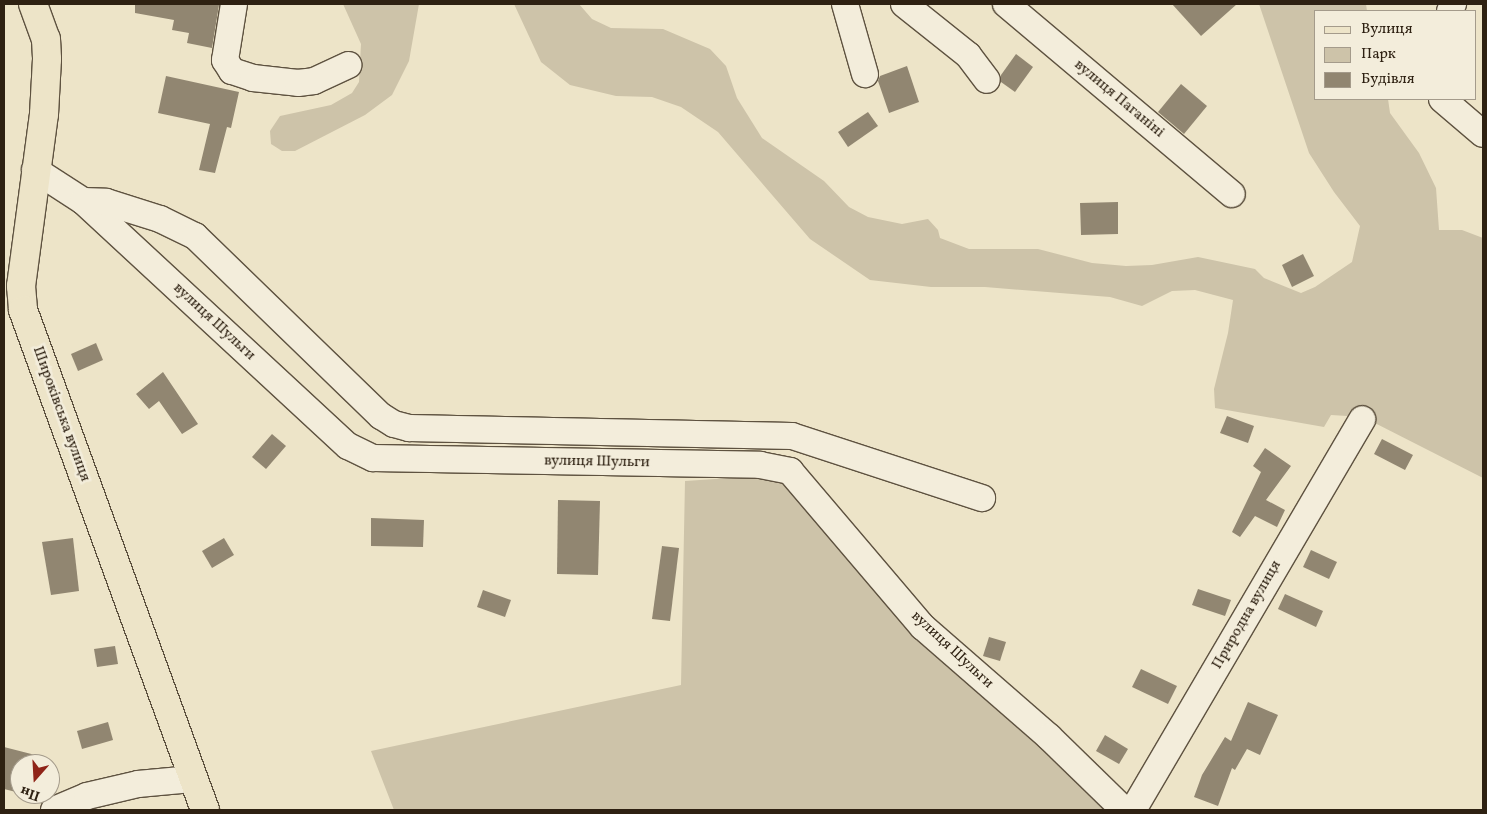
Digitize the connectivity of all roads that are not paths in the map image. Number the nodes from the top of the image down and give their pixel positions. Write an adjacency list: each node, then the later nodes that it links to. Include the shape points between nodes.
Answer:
1 (33, 4): 11 (main road, Широківська вулиця, via 42,23 47,59)
2 (234, 4): 6 (street, via 225,60 232,71 253,78 298,83 314,81)
3 (845, 4): 7 (street)
4 (904, 4): 8 (street, via 968,55)
5 (1006, 4): 12 (street, вулиця Паганіні)
6 (349, 65)
7 (865, 74)
8 (987, 80)
9 (1443, 100): 10 (street)
10 (1483, 134)
11 (35, 170): 13 (street, вулиця Шульги); 14 (main road, Широківська вулиця)
12 (1232, 194)
13 (83, 201): 16 (street, via 106,202 160,219 194,236 381,416 394,424 409,428 792,436); 20 (street, вулиця Шульги, via 348,446 373,458 760,465 790,471 923,627 1049,737)
14 (12, 288): 17 (main road, Широківська вулиця)
15 (1362, 419): 21 (street, Природна вулиця)
16 (982, 498)
17 (192, 778): 18 (street, via 87,796); 19 (main road, Широківська вулиця)
18 (54, 810)
19 (205, 810)
20 (1124, 810)
21 (1133, 810)

